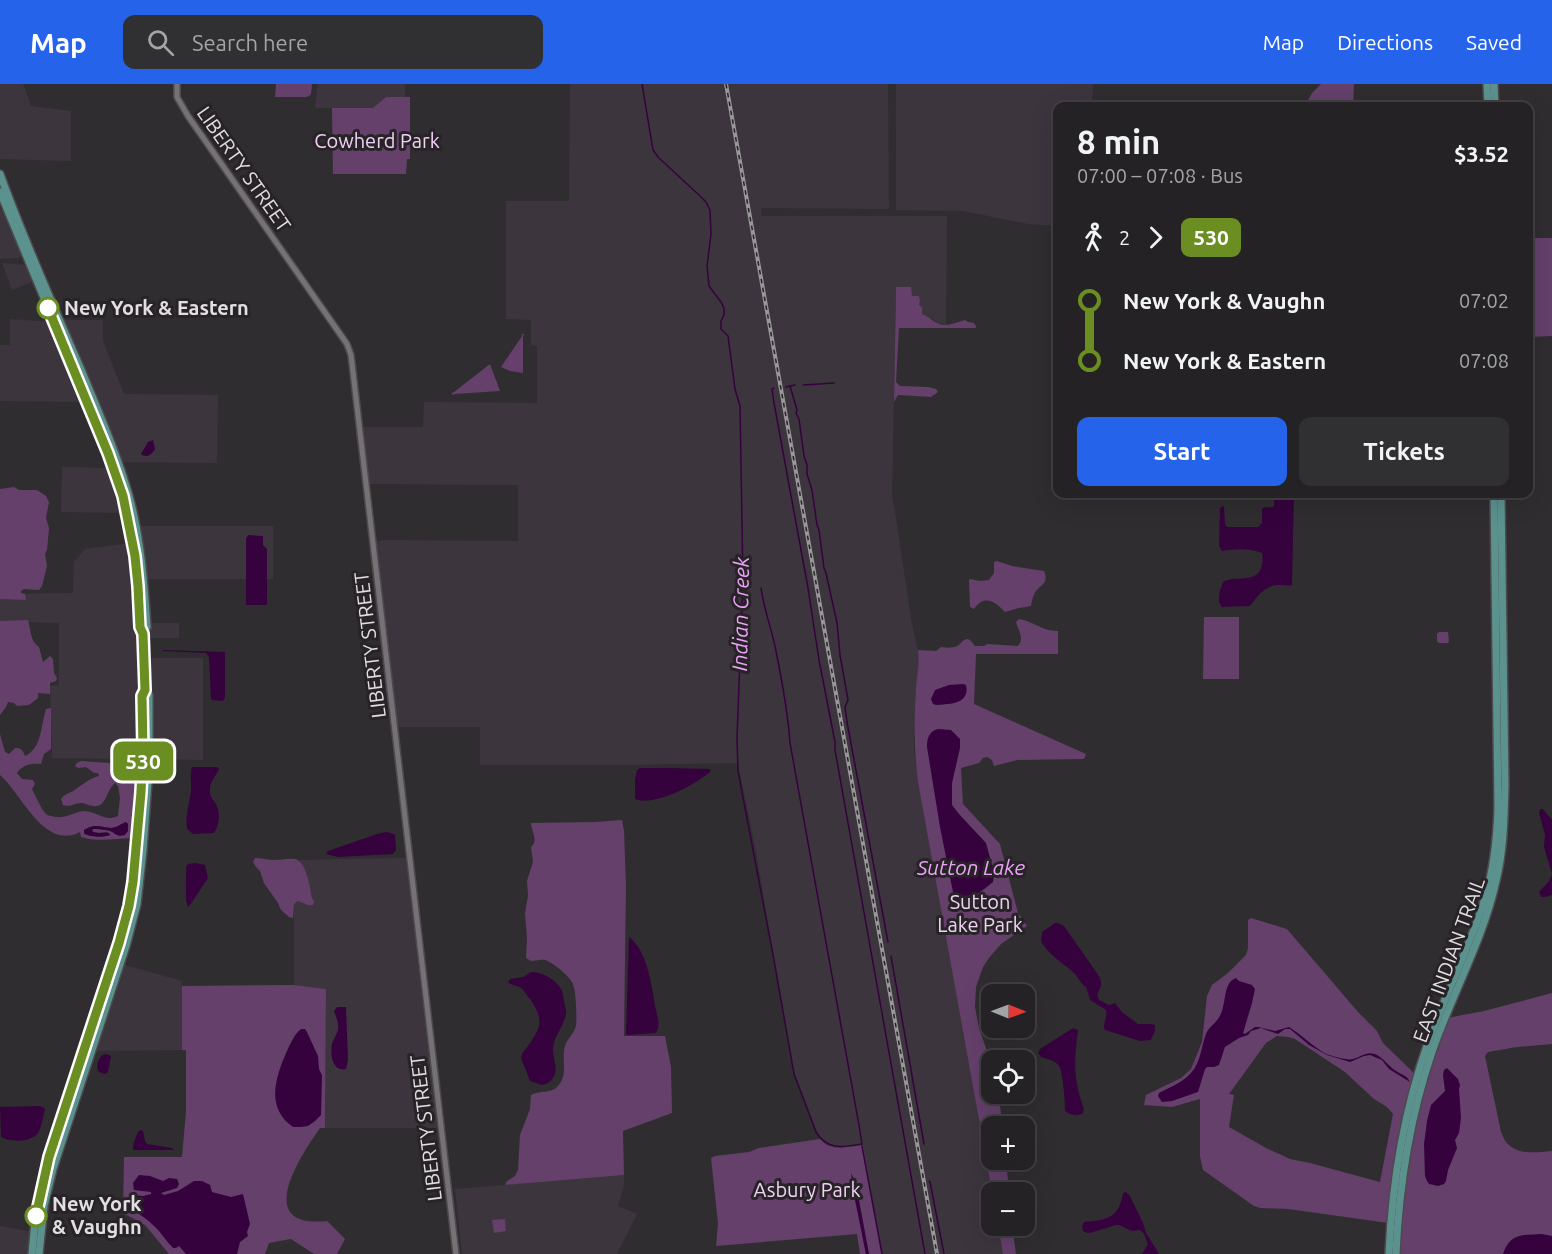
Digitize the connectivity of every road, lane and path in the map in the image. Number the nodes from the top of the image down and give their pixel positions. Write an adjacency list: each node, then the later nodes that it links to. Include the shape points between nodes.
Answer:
1 (177, 84): 13 (street, LIBERTY STREET, via 177,97 188,116 292,262 351,355)
2 (1491, 85): 3 (main road); 4 (main road)
3 (1489, 102)
4 (1494, 102)
5 (0, 174): 9 (main road, via 122,473 141,555 147,627)
6 (0, 192): 9 (main road, via 117,479 133,542)
7 (1494, 498): 14 (main road, EAST INDIAN TRAIL, via 1498,808 1494,856 1479,917 1433,1028 1410,1105 1397,1166)
8 (1501, 498): 15 (main road, EAST INDIAN TRAIL, via 1505,820 1501,854 1488,912 1420,1093 1403,1173)
9 (143, 634): 10 (main road)
10 (145, 690): 11 (main road, via 140,806 129,906 46,1165); 12 (main road, via 149,695 149,768 137,904 53,1169)
11 (32, 1254)
12 (39, 1254)
13 (456, 1254)
14 (1389, 1254)
15 (1396, 1254)

